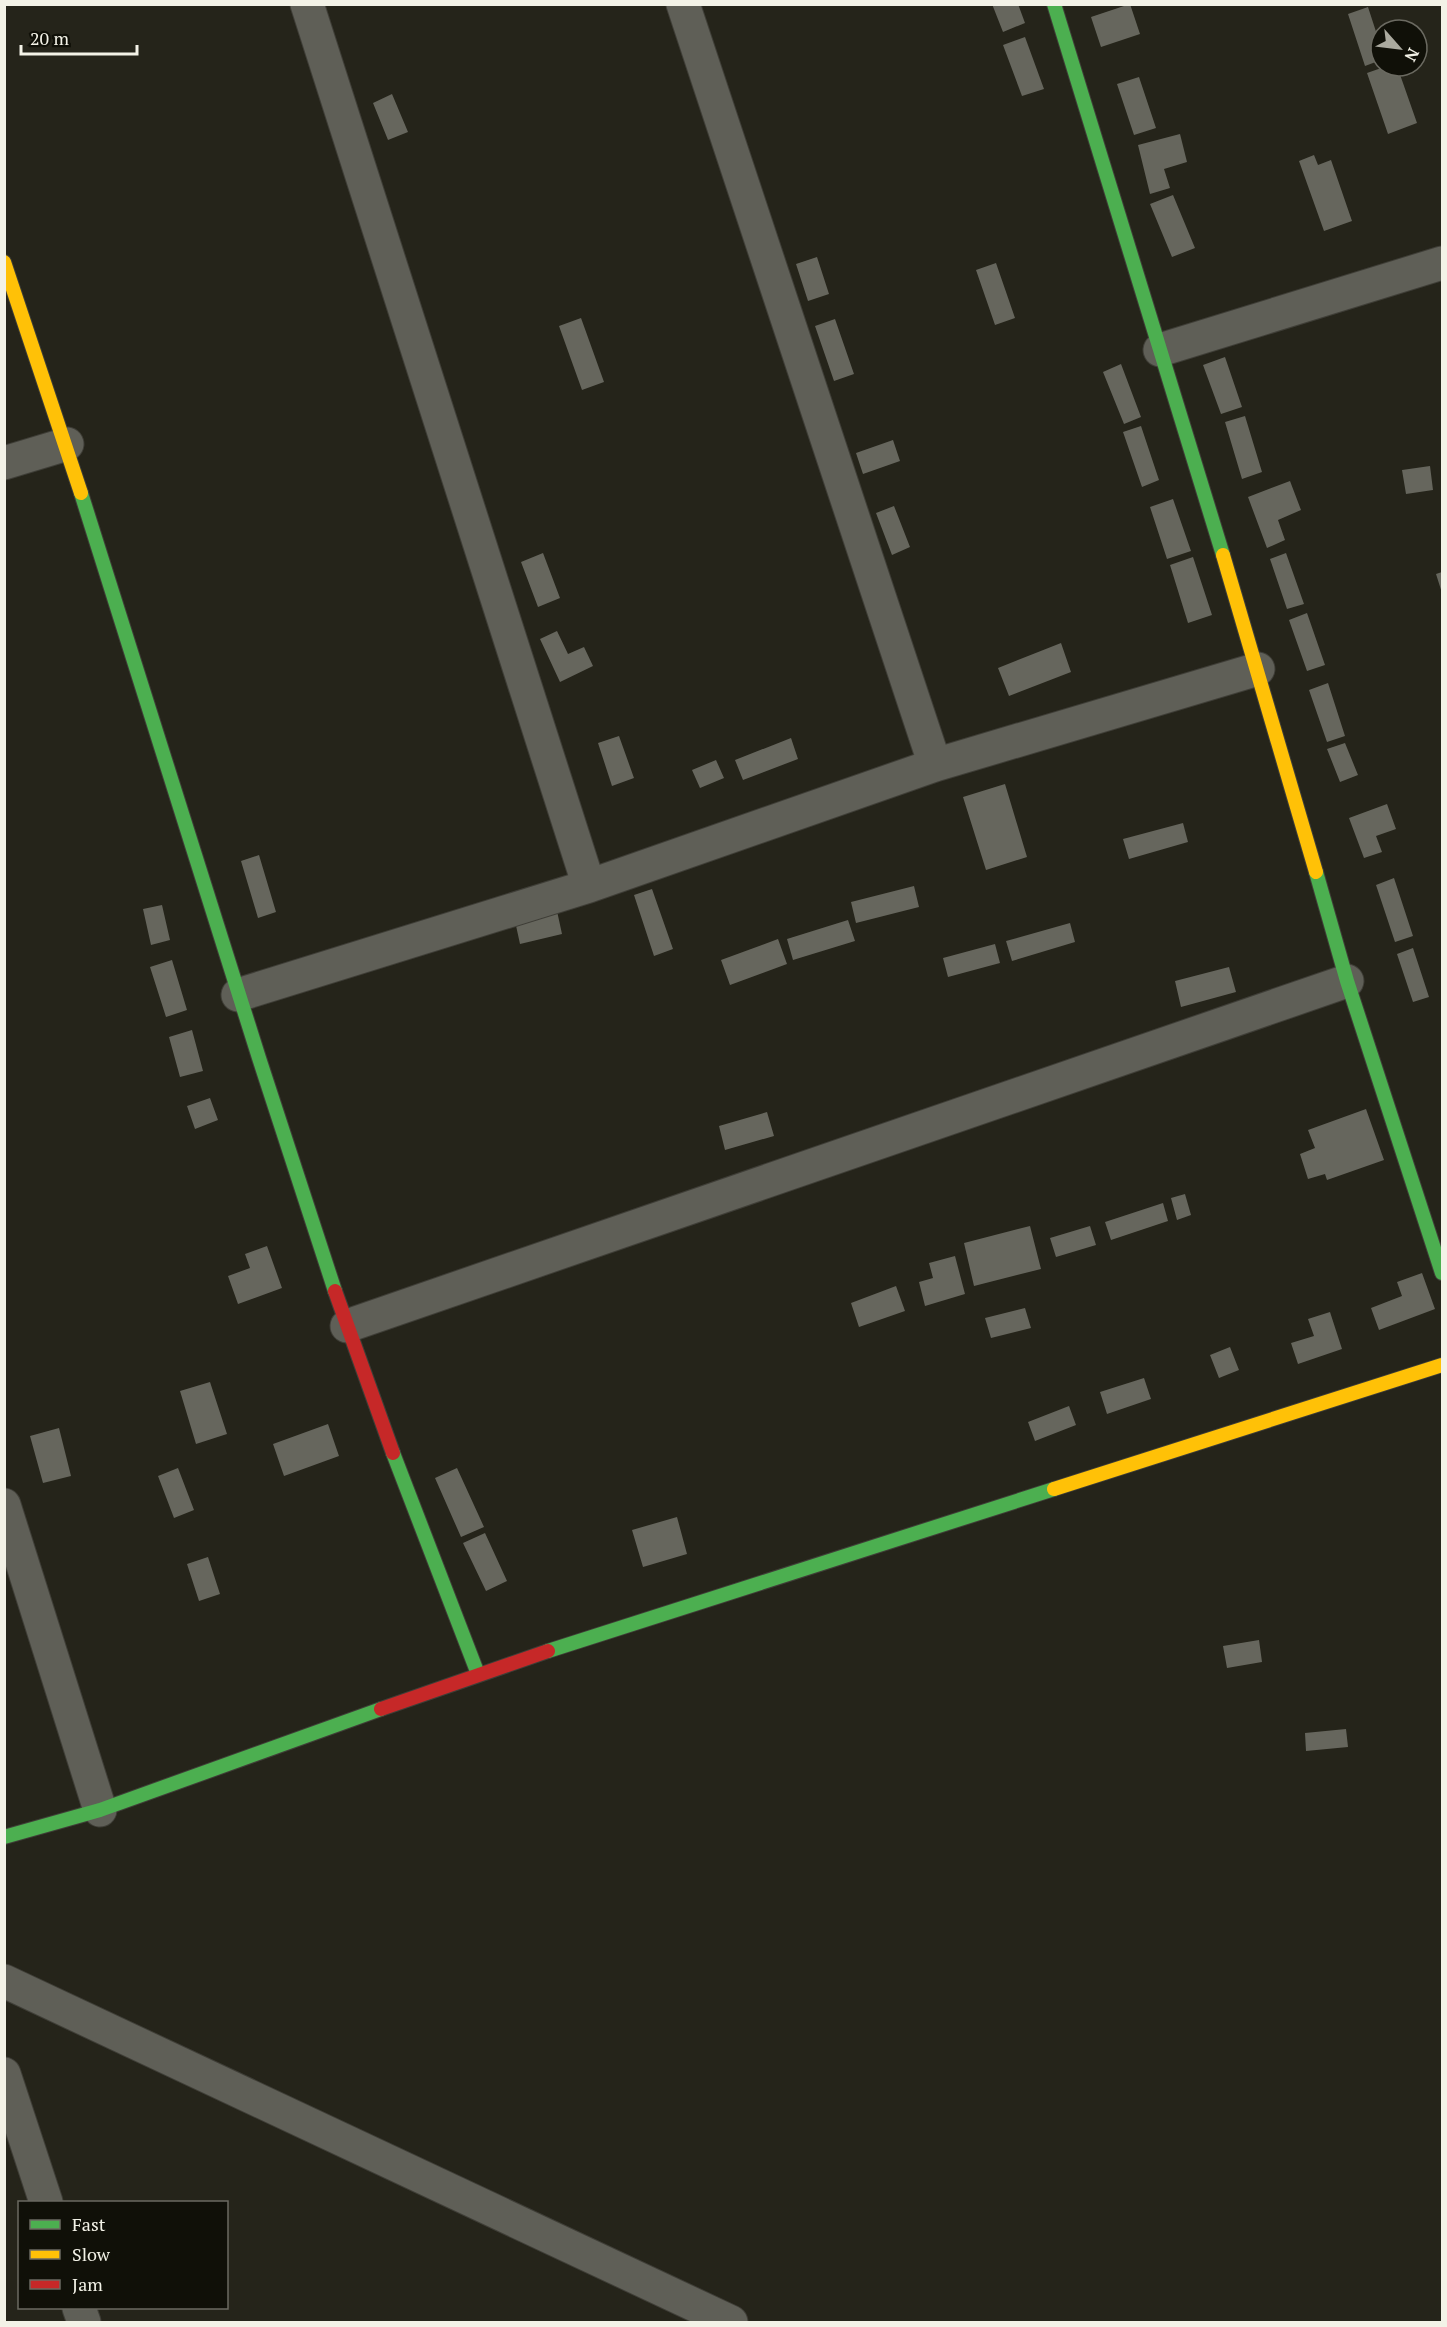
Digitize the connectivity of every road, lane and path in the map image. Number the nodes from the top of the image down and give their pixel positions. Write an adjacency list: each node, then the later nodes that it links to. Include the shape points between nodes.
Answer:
1 (307, 4): 11 (street)
2 (683, 4): 10 (street)
3 (1054, 4): 6 (street)
4 (4, 262): 7 (street)
5 (1443, 263): 6 (street)
6 (1160, 350): 9 (street)
7 (67, 444): 8 (street); 13 (street)
8 (4, 463)
9 (1258, 669): 10 (street); 12 (street)
10 (935, 765): 11 (street)
11 (589, 886): 13 (street)
12 (1347, 981): 14 (street); 15 (street)
13 (238, 995): 15 (street)
14 (1443, 1273)
15 (347, 1326): 18 (street)
16 (1443, 1365): 18 (street)
17 (4, 1506): 19 (street)
18 (478, 1674): 19 (street)
19 (100, 1810): 20 (street)
20 (4, 1838)
21 (4, 1981): 24 (street)
22 (4, 2074): 23 (street)
23 (46, 2201)
24 (731, 2322)

